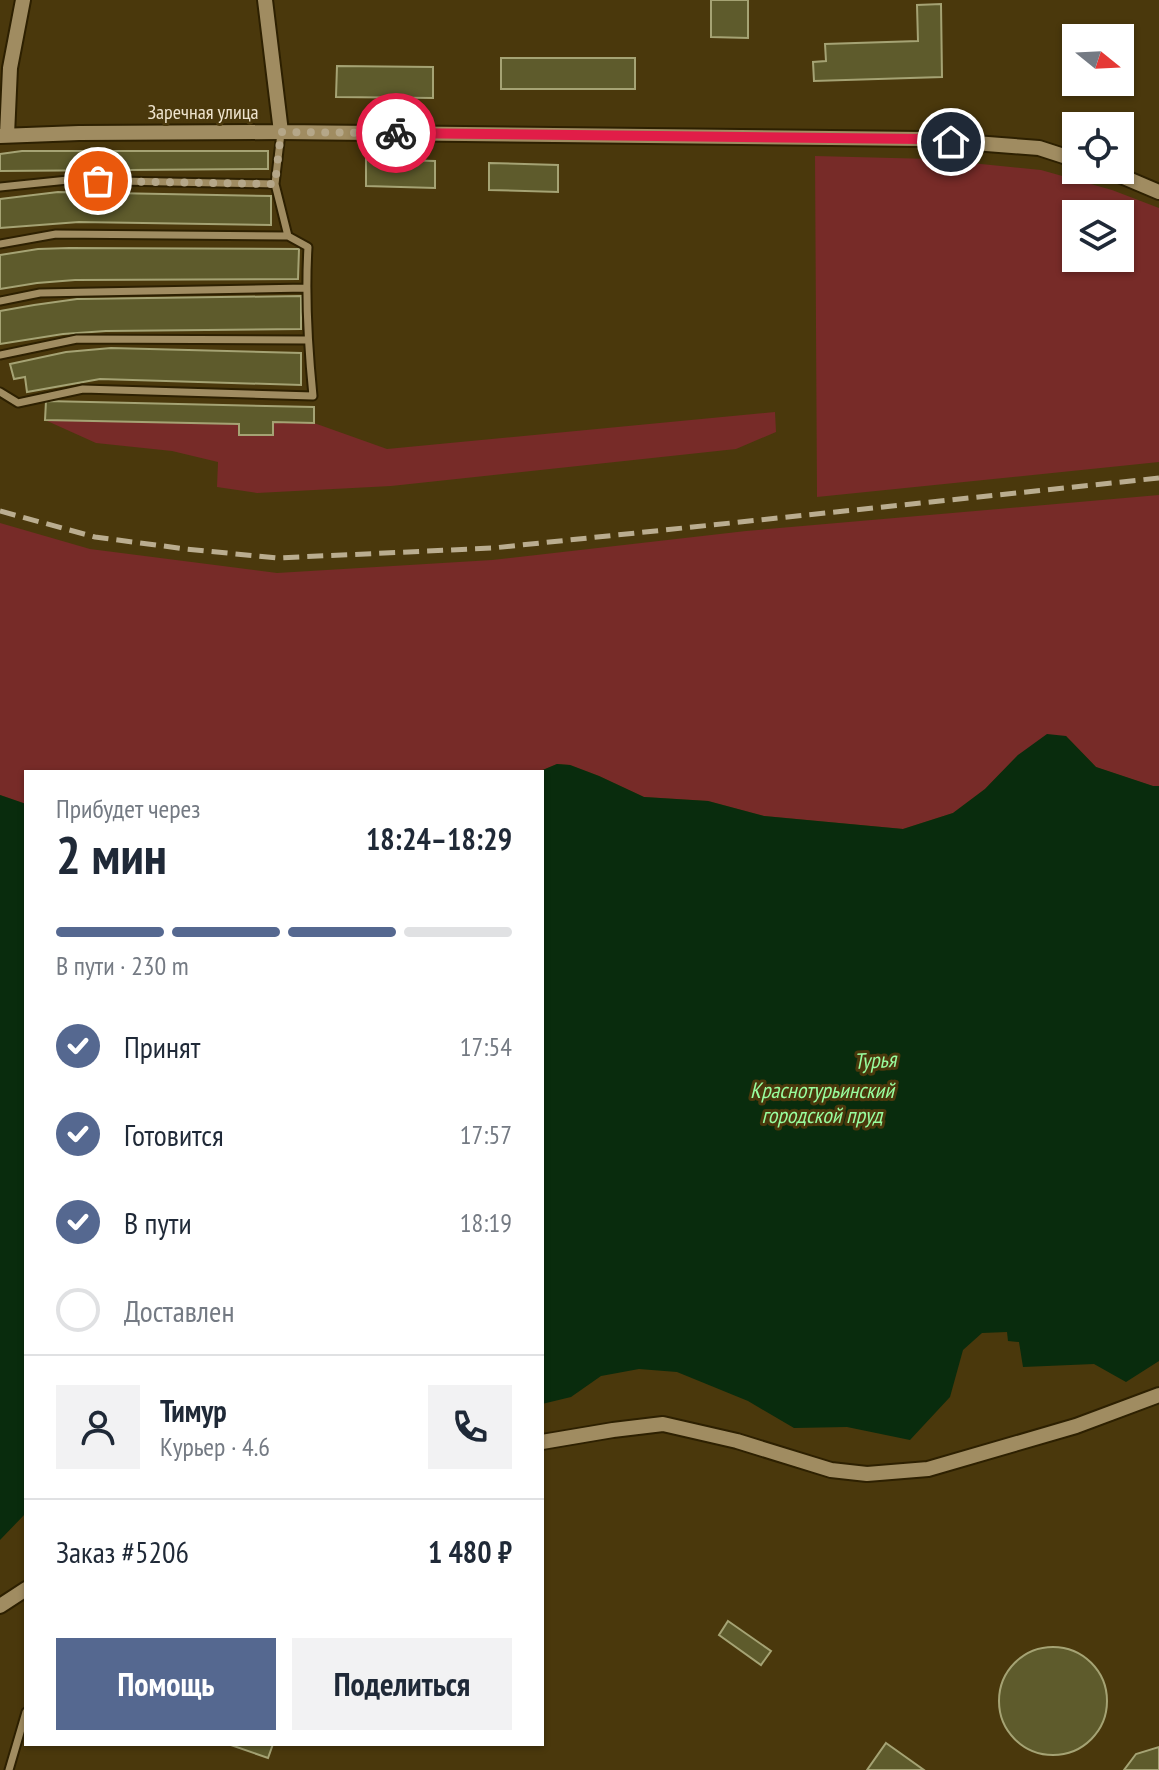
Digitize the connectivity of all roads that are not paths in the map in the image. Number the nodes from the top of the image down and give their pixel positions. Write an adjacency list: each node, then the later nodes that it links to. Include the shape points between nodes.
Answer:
1 (23, 0): 4 (street)
2 (265, 0): 3 (street)
3 (281, 132): 4 (street, Заречная улица); 5 (street, Заречная улица, via 922,139 1039,148); 7 (lane)
4 (4, 136)
5 (1062, 155)
6 (1134, 180): 9 (street)
7 (275, 184): 8 (lane, via 68,180); 10 (lane)
8 (0, 187)
9 (1159, 192)
10 (288, 236): 11 (lane, via 56,234); 12 (lane, via 308,247)
11 (0, 244)
12 (306, 288): 13 (lane, via 40,293); 14 (lane)
13 (0, 301)
14 (307, 340): 15 (lane, via 77,339); 16 (lane, via 313,396 83,389 18,403)
15 (0, 355)
16 (0, 392)
17 (1159, 1395): 18 (street, via 1076,1426 928,1469 867,1474 831,1470 663,1424)
18 (544, 1442)
19 (24, 1590): 20 (street)
20 (0, 1606)
21 (24, 1719): 22 (lane)
22 (9, 1770)

